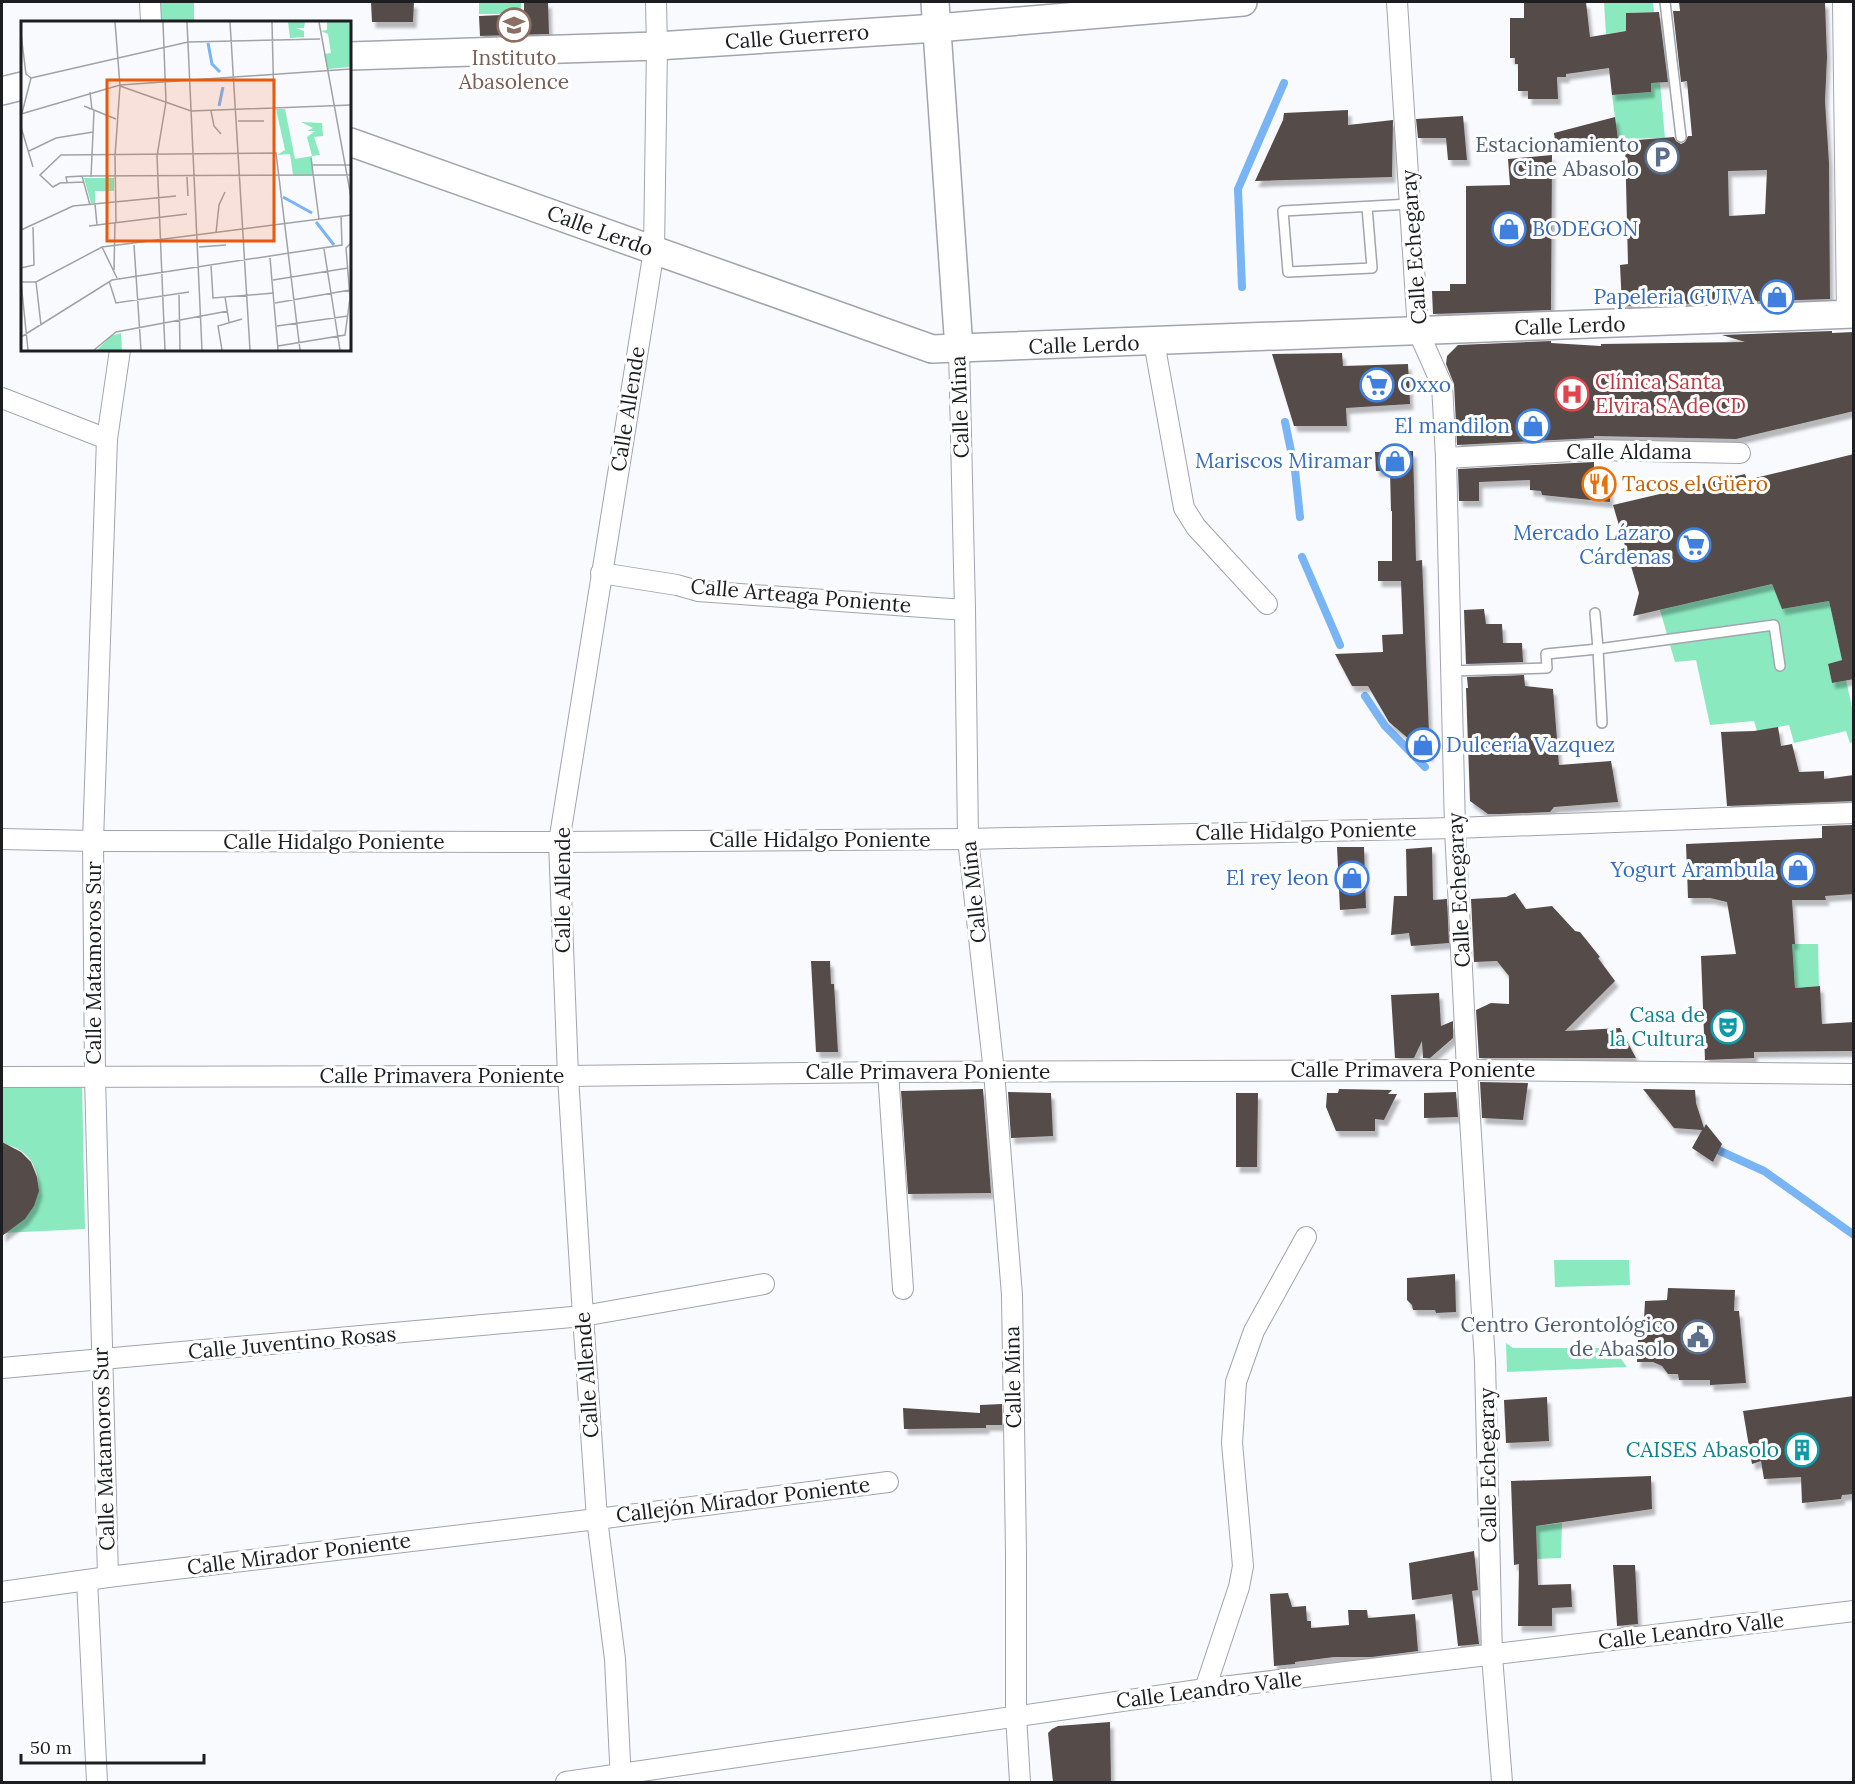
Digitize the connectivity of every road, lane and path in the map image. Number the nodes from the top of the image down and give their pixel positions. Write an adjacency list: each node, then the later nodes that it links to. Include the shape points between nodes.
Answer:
1 (150, 2): 8 (street)
2 (656, 2): 9 (street, Calle Allende)
3 (1243, 2): 7 (street, Calle Guerrero)
4 (1397, 2): 15 (street, Calle Echegaray)
5 (1665, 2): 13 (lane)
6 (1843, 2): 18 (street)
7 (936, 15): 9 (street, Calle Guerrero); 21 (street, Calle Mina)
8 (151, 21)
9 (657, 46): 10 (street, Calle Guerrero); 17 (street, Calle Allende)
10 (351, 56)
11 (21, 86): 12 (street)
12 (2, 91)
13 (1681, 137)
14 (351, 142): 17 (street, Calle Lerdo)
15 (1410, 204): 16 (lane); 19 (street, Calle Echegaray)
16 (1367, 207): 16 (lane, via 1283,211 1288,272 1372,268)
17 (654, 250): 21 (street, Calle Lerdo, via 932,350); 27 (street, Calle Allende)
18 (1850, 314): 19 (street, Calle Lerdo, via 1671,317)
19 (1418, 331): 20 (street, Calle Lerdo); 26 (street, Calle Echegaray, via 1442,385)
20 (1154, 342): 21 (street, Calle Lerdo); 28 (street, via 1184,508 1196,527)
21 (958, 350): 29 (street, Calle Mina)
22 (120, 351): 24 (street, Calle Matamoros Sur)
23 (2, 398): 24 (street)
24 (107, 439): 39 (street, Calle Matamoros Sur)
25 (1740, 453): 26 (street, Calle Aldama, via 1591,450)
26 (1446, 458): 33 (street, Calle Echegaray)
27 (601, 573): 29 (street, Calle Arteaga Poniente, via 698,591); 40 (street, Calle Allende)
28 (1267, 604)
29 (965, 610): 38 (street, Calle Mina)
30 (1595, 613): 31 (lane)
31 (1598, 649): 32 (lane, via 1774,625); 33 (lane, via 1546,654 1547,668); 34 (lane)
32 (1780, 666)
33 (1451, 671): 36 (street, Calle Echegaray)
34 (1602, 723)
35 (1854, 813): 36 (street, Calle Hidalgo Poniente)
36 (1455, 828): 38 (street, Calle Hidalgo Poniente); 41 (street, Calle Echegaray)
37 (2, 839): 39 (street, Calle Hidalgo Poniente)
38 (968, 839): 40 (street, Calle Hidalgo Poniente); 43 (street, Calle Mina)
39 (93, 841): 40 (street, Calle Hidalgo Poniente); 47 (street, Calle Matamoros Sur)
40 (559, 842): 45 (street, Calle Allende)
41 (1467, 1070): 43 (street, Calle Primavera Poniente); 44 (street, Calle Primavera Poniente); 60 (street, Calle Echegaray, via 1485,1362)
42 (888, 1072): 43 (street, Calle Primavera Poniente); 45 (street, Calle Primavera Poniente); 50 (street)
43 (994, 1072): 62 (street, Calle Mina, via 1012,1295)
44 (1854, 1074)
45 (568, 1076): 47 (street, Calle Primavera Poniente); 51 (street, Calle Allende)
46 (2, 1077): 47 (street, Calle Primavera Poniente)
47 (95, 1077): 52 (street, Calle Matamoros Sur)
48 (1306, 1237): 61 (street, via 1254,1331 1236,1382 1232,1443 1243,1566)
49 (764, 1284): 51 (street, Calle Juventino Rosas)
50 (903, 1289)
51 (583, 1316): 52 (street, Calle Juventino Rosas); 55 (street, Calle Allende)
52 (101, 1360): 53 (street, Calle Juventino Rosas); 56 (street, Calle Matamoros Sur)
53 (2, 1368)
54 (888, 1482): 55 (street, Callejón Mirador Poniente)
55 (597, 1519): 56 (street, Calle Mirador Poniente); 63 (street, Calle Allende, via 615,1659)
56 (108, 1577): 57 (street, Calle Mirador Poniente)
57 (87, 1580): 58 (street, Calle Mirador Poniente); 64 (street, Calle Matamoros Sur)
58 (2, 1592)
59 (1854, 1611): 60 (street, Calle Leandro Valle)
60 (1492, 1656): 61 (street, Calle Leandro Valle); 67 (street, Calle Echegaray)
61 (1205, 1689): 62 (street, Calle Leandro Valle)
62 (1016, 1715): 63 (street, Calle Leandro Valle); 66 (street, Calle Mina)
63 (621, 1778): 65 (street, Calle Leandro Valle)
64 (98, 1782)
65 (566, 1782)
66 (1020, 1782)
67 (1502, 1782)

